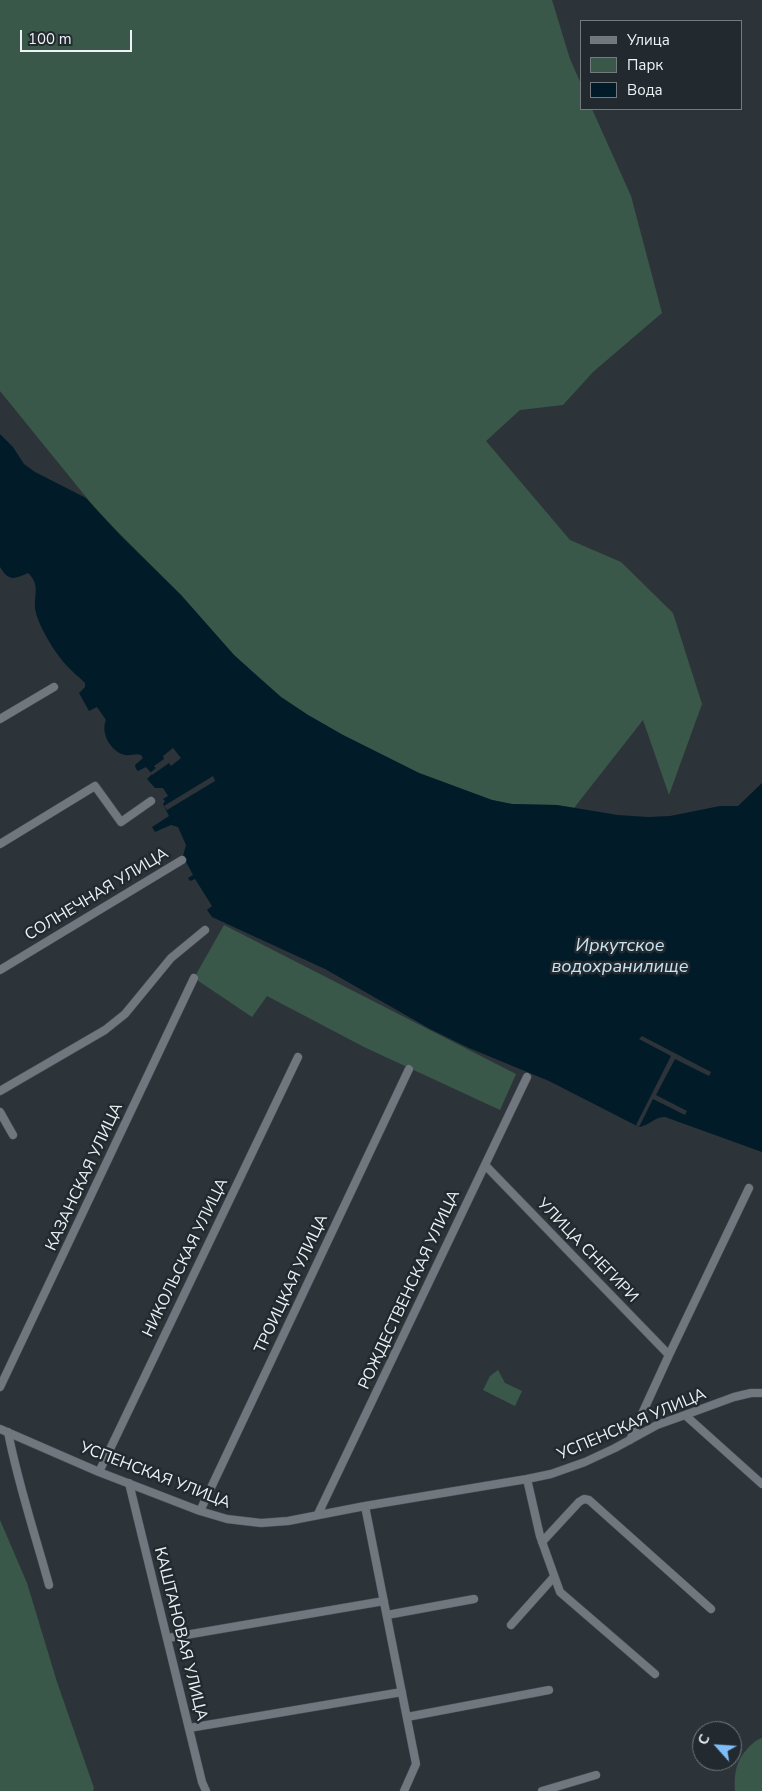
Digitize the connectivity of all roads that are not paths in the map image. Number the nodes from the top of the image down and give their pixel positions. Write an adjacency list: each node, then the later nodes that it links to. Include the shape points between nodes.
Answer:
1 (54, 686): 2 (street)
2 (0, 718)
3 (151, 801): 4 (street, via 121,822 95,786)
4 (0, 844)
5 (182, 860): 7 (street, СОЛНЕЧНАЯ УЛИЦА)
6 (205, 930): 12 (street, via 170,958 124,1014 105,1030)
7 (0, 970)
8 (194, 978): 18 (street, КАЗАНСКАЯ УЛИЦА)
9 (298, 1057): 23 (street, НИКОЛЬСКАЯ УЛИЦА)
10 (409, 1069): 28 (street, ТРОИЦКАЯ УЛИЦА)
11 (527, 1078): 15 (street, РОЖДЕСТВЕНСКАЯ УЛИЦА)
12 (0, 1091)
13 (0, 1112): 14 (street)
14 (13, 1135)
15 (485, 1165): 17 (street, УЛИЦА СНЕГИРИ); 29 (street, РОЖДЕСТВЕНСКАЯ УЛИЦА)
16 (749, 1188): 17 (street)
17 (669, 1356): 22 (street)
18 (0, 1387)
19 (762, 1392): 20 (street, УСПЕНСКАЯ УЛИЦА, via 734,1397)
20 (685, 1415): 22 (street, УСПЕНСКАЯ УЛИЦА, via 656,1425); 26 (street)
21 (4, 1431): 23 (street, УСПЕНСКАЯ УЛИЦА); 32 (street)
22 (630, 1440): 24 (street, УСПЕНСКАЯ УЛИЦА, via 585,1462)
23 (99, 1472): 25 (street, УСПЕНСКАЯ УЛИЦА)
24 (527, 1479): 27 (street, УСПЕНСКАЯ УЛИЦА); 30 (street)
25 (128, 1483): 28 (street, УСПЕНСКАЯ УЛИЦА); 38 (street, КАШТАНОВАЯ УЛИЦА)
26 (762, 1484)
27 (365, 1506): 29 (street, УСПЕНСКАЯ УЛИЦА); 34 (street)
28 (200, 1511): 29 (street, УСПЕНСКАЯ УЛИЦА, via 227,1519 261,1523)
29 (318, 1514)
30 (542, 1542): 31 (street); 35 (street, via 579,1502 589,1500)
31 (554, 1578): 37 (street); 39 (street, via 560,1592)
32 (49, 1585)
33 (474, 1598): 36 (street)
34 (384, 1601): 36 (street); 38 (street)
35 (712, 1609)
36 (387, 1615): 41 (street)
37 (511, 1625)
38 (168, 1638): 43 (street, КАШТАНОВАЯ УЛИЦА)
39 (655, 1674)
40 (549, 1690): 42 (street)
41 (402, 1692): 42 (street); 43 (street)
42 (407, 1717): 46 (street, via 416,1764)
43 (189, 1728): 45 (street, КАШТАНОВАЯ УЛИЦА)
44 (596, 1775): 47 (street)
45 (206, 1791)
46 (404, 1791)
47 (542, 1791)

